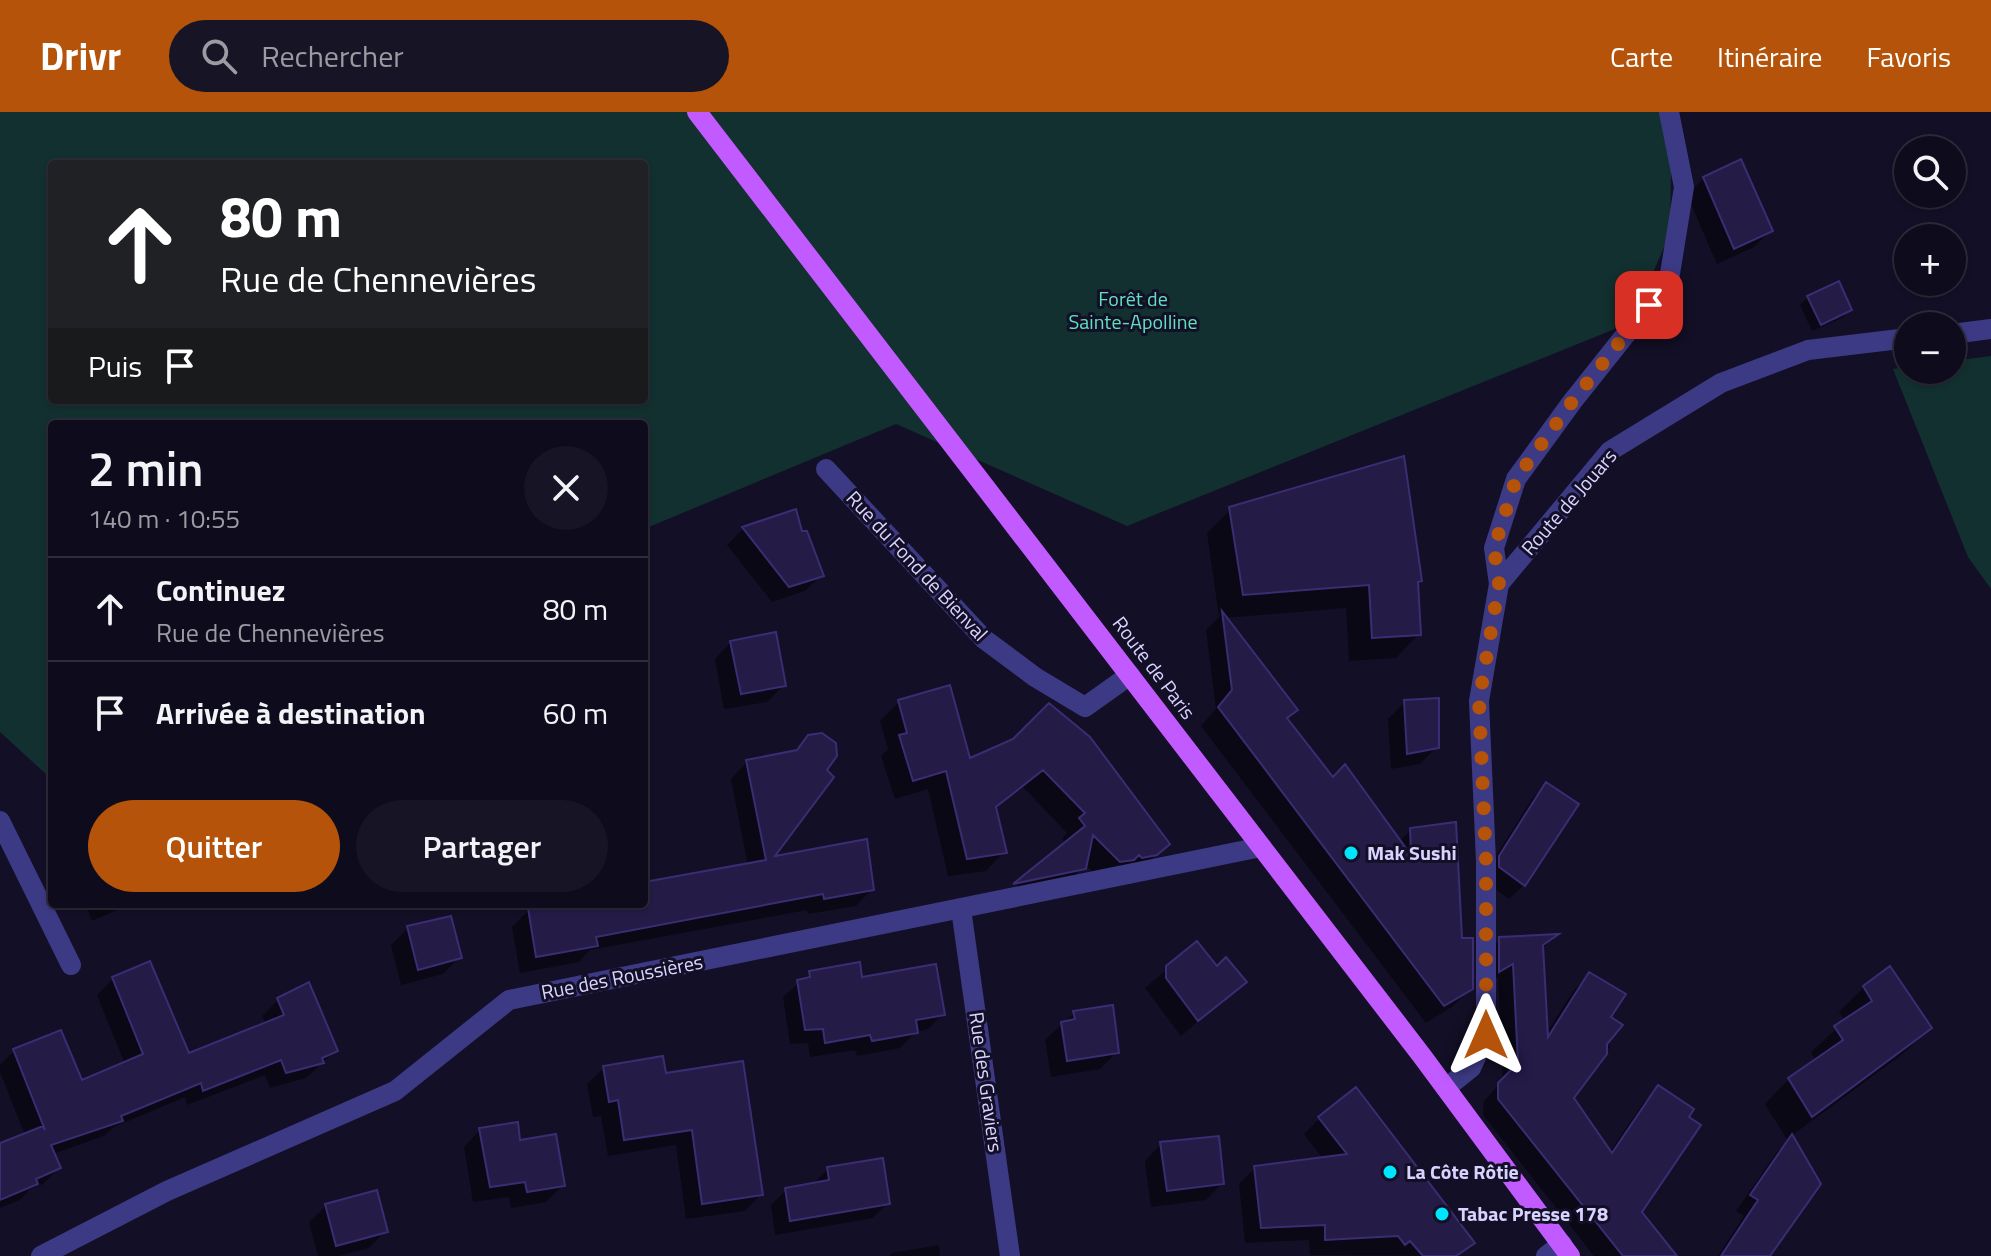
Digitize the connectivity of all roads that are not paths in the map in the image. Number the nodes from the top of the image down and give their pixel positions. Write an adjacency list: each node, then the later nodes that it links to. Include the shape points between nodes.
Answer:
1 (697, 112): 8 (main road, Route de Paris)
2 (1669, 112): 7 (street, via 1684,187 1669,280 1516,479 1494,548)
3 (1991, 329): 4 (street)
4 (1966, 332)
5 (1894, 340): 7 (street, Route de Jouars, via 1808,350 1721,383 1610,451)
6 (826, 469): 8 (street, Rue du Fond de Bienval, via 984,639 1035,677 1085,707)
7 (1499, 584): 13 (street, via 1479,701 1486,1035 1471,1068)
8 (1130, 675): 10 (main road, Route de Paris)
9 (0, 821): 12 (street)
10 (1261, 847): 11 (street, Rue des Roussières); 13 (main road, Route de Paris)
11 (961, 909): 15 (street, Rue des Roussières, via 509,1000 395,1091 167,1191); 16 (street, Rue des Graviers)
12 (71, 965)
13 (1446, 1088): 14 (main road, Route de Paris)
14 (1559, 1252)
15 (43, 1256)
16 (1010, 1256)

